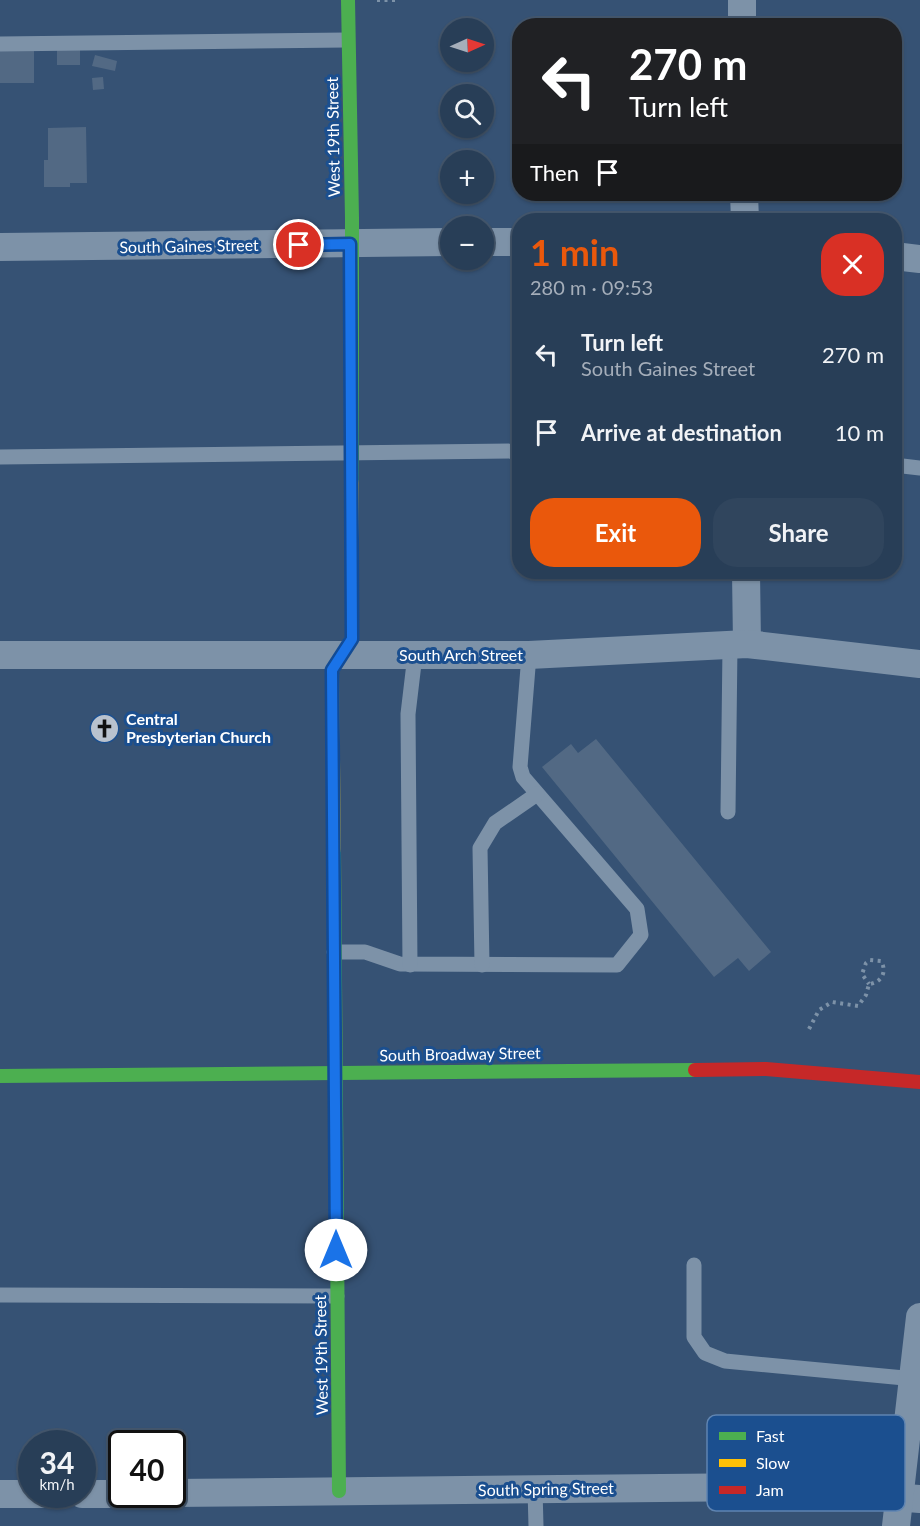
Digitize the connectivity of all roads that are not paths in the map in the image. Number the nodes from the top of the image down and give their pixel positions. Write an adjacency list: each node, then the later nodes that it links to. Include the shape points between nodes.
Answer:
1 (348, 0): 4 (street, West 19th Street)
2 (742, 0): 3 (street)
3 (742, 18)
4 (348, 40): 5 (lane); 9 (street, West 19th Street)
5 (0, 44)
6 (440, 242): 9 (street, South Gaines Street)
7 (494, 242): 8 (street)
8 (512, 242)
9 (350, 244): 10 (street, South Gaines Street); 14 (street, West 19th Street)
10 (0, 247)
11 (902, 257): 12 (street)
12 (920, 259)
13 (512, 451): 14 (lane)
14 (351, 454): 15 (lane); 23 (street, West 19th Street, via 352,639)
15 (0, 457)
16 (902, 466): 17 (lane)
17 (920, 468)
18 (745, 579): 19 (street)
19 (738, 645): 22 (street, South Arch Street); 24 (street, South Arch Street); 26 (lane)
20 (0, 655): 23 (street, South Arch Street)
21 (415, 655): 22 (street, South Arch Street); 23 (street, South Arch Street); 28 (lane, via 408,714)
22 (529, 655): 25 (lane, via 520,767)
23 (342, 656): 27 (street, West 19th Street, via 332,670)
24 (920, 664)
25 (537, 794): 29 (lane, via 495,823 480,848); 29 (lane, via 637,909 641,934 617,965)
26 (728, 812)
27 (334, 952): 28 (lane, via 364,952); 30 (street, West 19th Street)
28 (410, 965): 29 (lane)
29 (482, 965)
30 (335, 1071): 31 (street, South Broadway Street); 32 (street, South Broadway Street, via 766,1069); 35 (street, West 19th Street)
31 (0, 1076)
32 (920, 1082)
33 (694, 1265): 37 (lane, via 694,1337 705,1353 725,1361)
34 (0, 1295): 35 (lane)
35 (337, 1296): 40 (street, West 19th Street)
36 (920, 1317): 37 (street)
37 (915, 1379): 44 (street)
38 (707, 1488): 39 (street, South Spring Street)
39 (535, 1489): 40 (street, South Spring Street); 46 (lane)
40 (339, 1491): 41 (street, South Spring Street)
41 (186, 1493)
42 (0, 1494): 43 (street)
43 (18, 1494)
44 (909, 1498)
45 (903, 1511): 47 (street)
46 (536, 1526)
47 (896, 1526)

